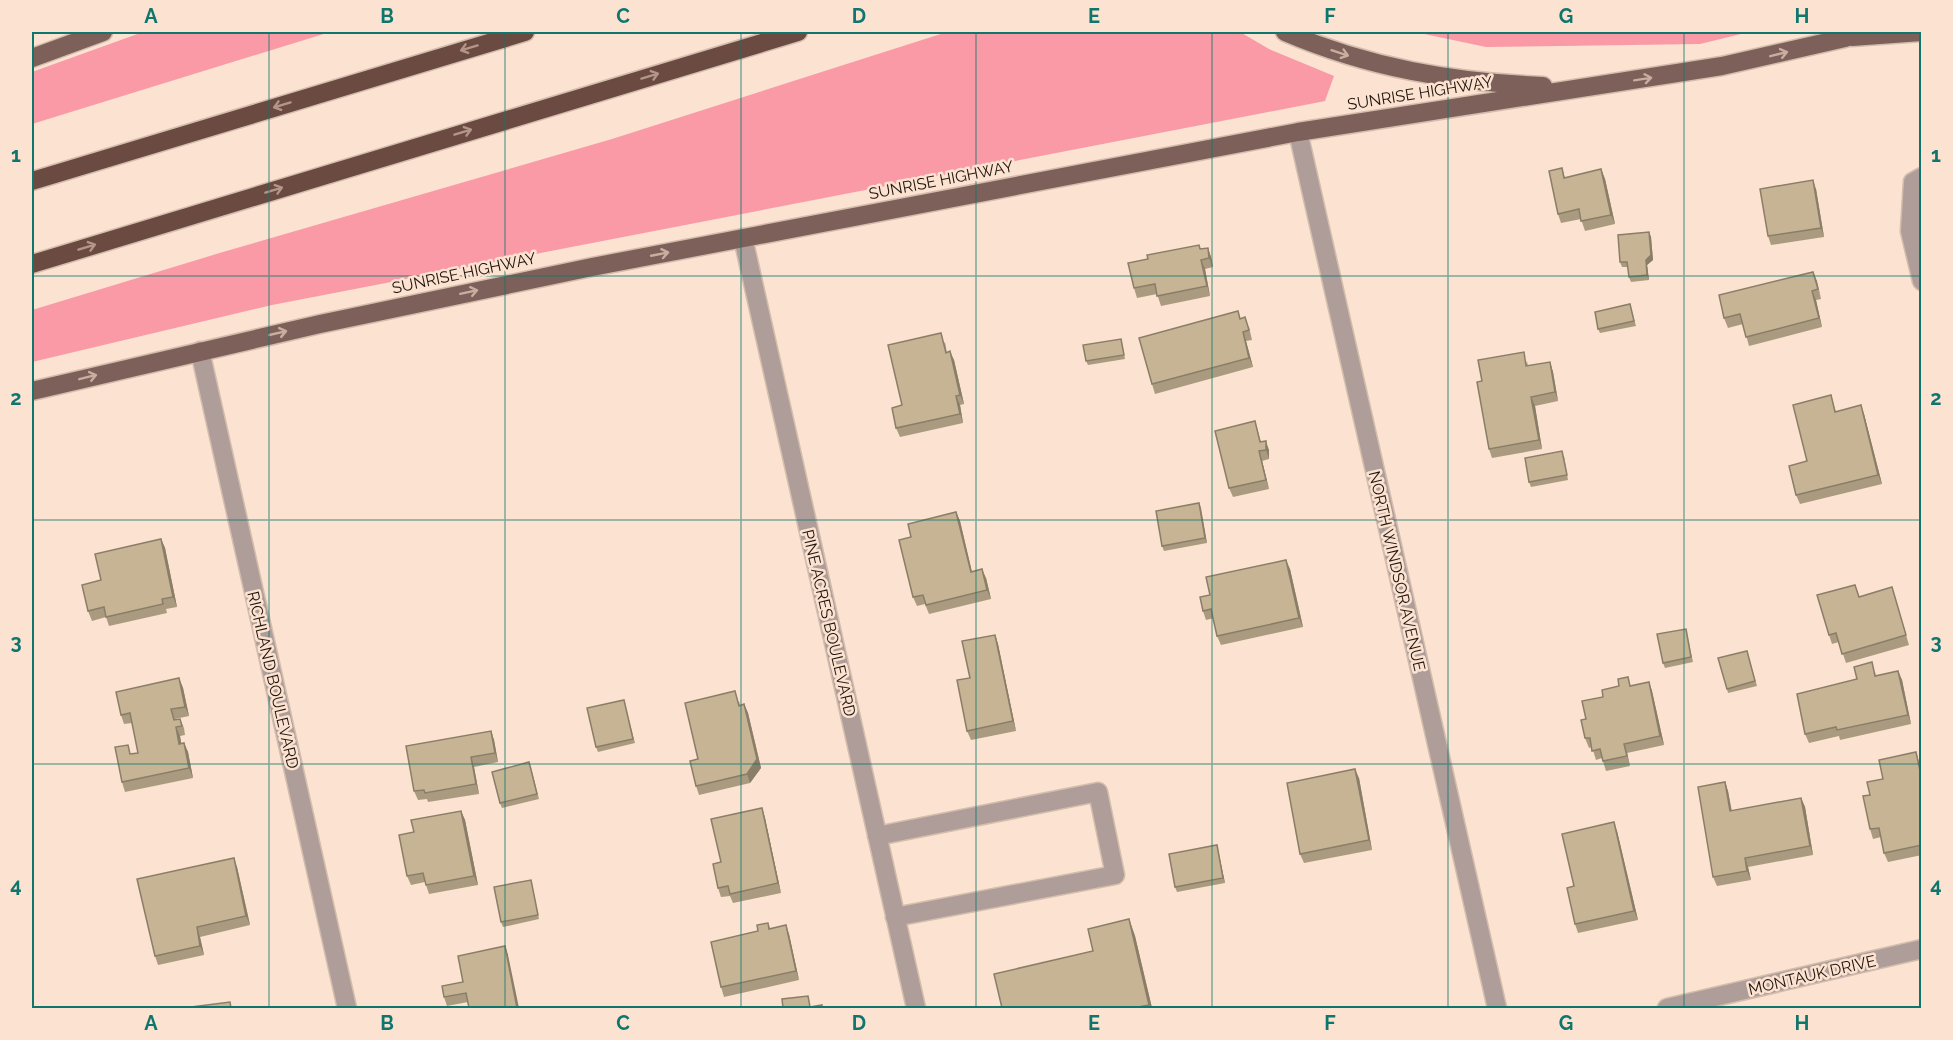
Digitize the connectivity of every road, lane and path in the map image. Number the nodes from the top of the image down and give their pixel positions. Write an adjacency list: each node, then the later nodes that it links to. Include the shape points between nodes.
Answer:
1 (103, 32): 8 (main road)
2 (525, 32): 12 (highway, one-way to 12)
3 (798, 32): 14 (highway, one-way to 3)
4 (1286, 32): 9 (main road, one-way to 9, via 1365,60 1443,77 1482,83)
5 (1863, 32): 7 (main road, SUNRISE HIGHWAY)
6 (1921, 32): 7 (main road)
7 (1845, 38): 9 (main road, SUNRISE HIGHWAY, one-way to 7, via 1722,66)
8 (32, 58)
9 (1585, 87): 10 (main road, SUNRISE HIGHWAY)
10 (1298, 132): 13 (main road, SUNRISE HIGHWAY); 23 (street, NORTH WINDSOR AVENUE)
11 (1922, 177): 15 (street, via 1913,182 1910,231)
12 (32, 179)
13 (744, 238): 16 (main road, SUNRISE HIGHWAY, one-way to 13, via 445,297); 18 (street, PINE ACRES BOULEVARD)
14 (32, 264)
15 (1922, 280)
16 (200, 351): 17 (main road, SUNRISE HIGHWAY, one-way to 16); 21 (street, RICHLAND BOULEVARD)
17 (32, 391)
18 (877, 836): 19 (street, PINE ACRES BOULEVARD); 19 (street, via 1098,792 1115,875)
19 (895, 917): 22 (street, PINE ACRES BOULEVARD)
20 (1922, 949): 24 (street, MONTAUK DRIVE)
21 (347, 1008)
22 (916, 1008)
23 (1497, 1008)
24 (1667, 1008)

